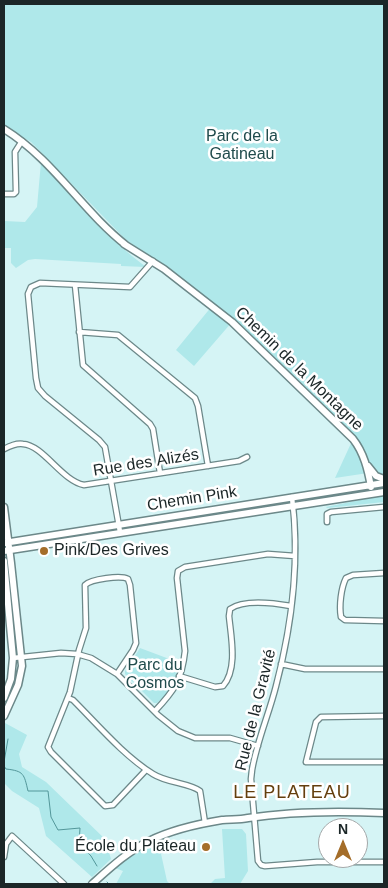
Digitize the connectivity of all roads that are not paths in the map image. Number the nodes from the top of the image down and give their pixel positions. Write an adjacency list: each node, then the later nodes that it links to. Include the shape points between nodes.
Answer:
1 (4, 129): 2 (street, Chemin de la Montagne)
2 (22, 141): 3 (street, via 15,152 16,192); 4 (street, Chemin de la Montagne, via 103,226)
3 (4, 194)
4 (152, 263): 5 (street, via 130,287); 9 (street, Chemin de la Montagne, via 232,322 353,439)
5 (75, 285): 6 (street); 13 (street, via 36,284 29,290 36,383 41,393 103,444)
6 (80, 332): 10 (street, via 118,335 195,398); 11 (street, via 83,364 153,429)
7 (4, 449): 13 (street, Rue des Alizés, via 16,444 30,445 79,484)
8 (246, 457): 10 (street, Rue des Alizés)
9 (364, 459): 12 (street, via 376,476); 15 (street, Chemin de la Montagne)
10 (208, 466): 11 (street, Rue des Alizés)
11 (160, 473): 13 (street, Rue des Alizés)
12 (384, 479)
13 (112, 481): 23 (street)
14 (384, 483): 15 (street, Chemin Pink)
15 (371, 485): 17 (street, Chemin de la Montagne); 18 (street, Chemin Pink)
16 (384, 492): 17 (street, Chemin Pink)
17 (372, 493): 19 (street, Chemin Pink)
18 (292, 498): 19 (street, Rue de la Gravité); 23 (street, Chemin Pink)
19 (293, 505): 24 (street, Chemin Pink); 27 (street, Rue de la Gravité)
20 (4, 507): 25 (street)
21 (384, 507): 22 (street, via 332,512 327,514)
22 (327, 522)
23 (119, 524): 24 (street); 25 (street, Chemin Pink)
24 (120, 532): 26 (street, Chemin Pink)
25 (6, 543): 26 (street)
26 (7, 551): 33 (street)
27 (295, 556): 30 (street, Rue de la Gravité); 38 (street, via 262,554 185,567 178,571 185,651)
28 (4, 562): 34 (street)
29 (384, 573): 31 (street, via 346,578 340,610 345,620)
30 (291, 606): 35 (street, Rue de la Gravité); 38 (street, via 264,602 230,609 233,658 223,686 215,687)
31 (384, 621)
32 (77, 654): 33 (street); 37 (street, via 98,661); 37 (street, via 87,623 85,585 125,577 130,585 136,643); 40 (street)
33 (21, 657): 34 (street); 42 (street, via 18,685)
34 (14, 658): 39 (street, via 12,678)
35 (281, 664): 36 (street, via 305,669); 44 (street, Rue de la Gravité)
36 (384, 668)
37 (117, 674): 41 (street)
38 (179, 676): 41 (street, via 174,691)
39 (4, 698)
40 (68, 698): 46 (street); 46 (street, via 49,749 105,806 114,805)
41 (155, 712): 44 (street, via 172,728 189,736 230,738)
42 (4, 716)
43 (384, 716): 45 (street, via 320,717 306,762)
44 (258, 746): 48 (street, Rue de la Gravité, via 251,779)
45 (384, 762)
46 (146, 770): 49 (street, via 200,791)
47 (384, 812): 48 (street)
48 (254, 816): 49 (street, via 248,814); 51 (street, Rue de la Gravité, via 261,865)
49 (205, 821): 53 (street, via 168,829 126,854)
50 (4, 857): 52 (street, via 6,844 12,836)
51 (384, 862)
52 (64, 884)
53 (92, 884)

